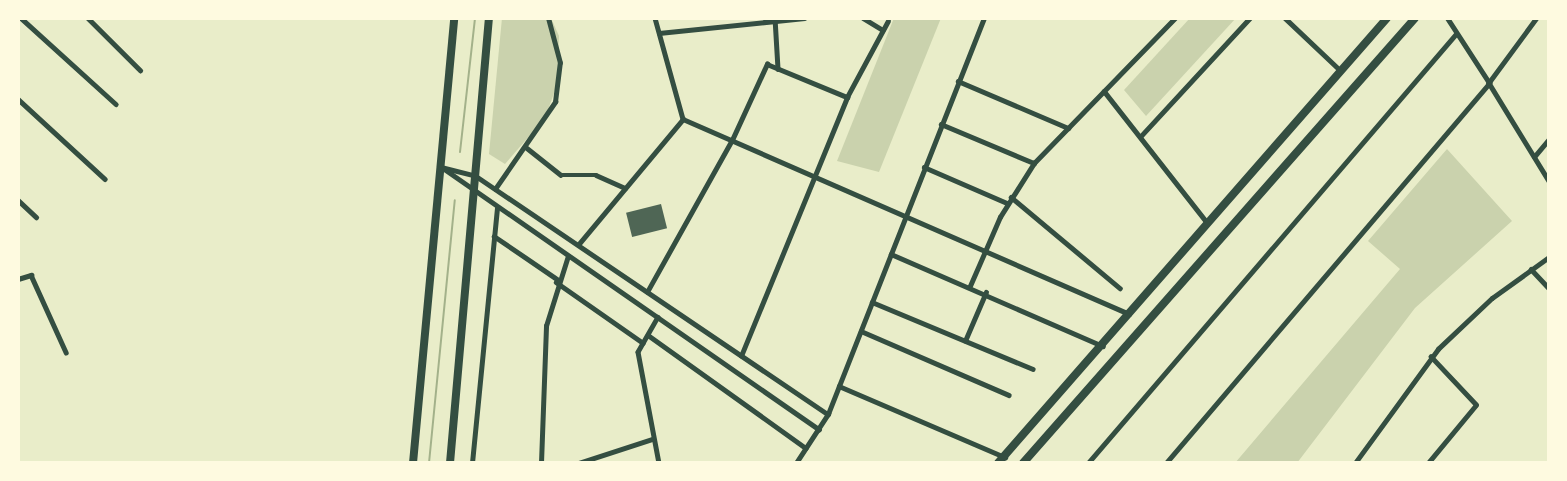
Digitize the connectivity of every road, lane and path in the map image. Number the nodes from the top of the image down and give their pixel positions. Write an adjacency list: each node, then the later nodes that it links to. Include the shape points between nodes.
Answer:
1 (21, 18): 20 (street)
2 (31, 18): 20 (street)
3 (88, 18): 25 (street)
4 (454, 18): 42 (main road)
5 (489, 18): 44 (main road)
6 (548, 18): 39 (street, via 559,54 560,83 548,120)
7 (655, 18): 22 (street)
8 (804, 18): 18 (street)
9 (863, 18): 21 (street)
10 (984, 18): 27 (street)
11 (1175, 18): 29 (street)
12 (1250, 18): 36 (street)
13 (1284, 18): 26 (street)
14 (1387, 18): 26 (main road)
15 (1415, 18): 99 (main road)
16 (1447, 18): 23 (street)
17 (1537, 18): 28 (street)
18 (775, 20): 22 (street); 24 (street)
19 (888, 21): 21 (street)
20 (26, 23): 32 (street)
21 (883, 30): 30 (street)
22 (659, 33): 33 (street)
23 (1456, 34): 28 (street); 100 (street)
24 (778, 69): 30 (street); 38 (street, via 767,64)
25 (140, 70)
26 (1340, 70): 57 (main road)
27 (958, 81): 34 (street); 35 (street)
28 (1489, 83): 40 (street); 101 (street)
29 (1104, 91): 35 (street); 36 (street)
30 (847, 97): 45 (street)
31 (18, 99): 46 (street)
32 (116, 104)
33 (683, 119): 38 (street); 48 (street)
34 (941, 124): 41 (street); 43 (street)
35 (1068, 128): 41 (street)
36 (1140, 137): 57 (street)
37 (1549, 139): 40 (street)
38 (732, 140): 45 (street); 70 (street)
39 (527, 148): 48 (street, via 564,176 597,175); 49 (street)
40 (1534, 157): 47 (street)
41 (1034, 163): 51 (street)
42 (441, 167): 44 (street); 50 (street); 91 (main road)
43 (924, 167): 53 (street); 55 (street)
44 (476, 176): 49 (street); 50 (main road)
45 (814, 176): 55 (street); 81 (street)
46 (105, 180)
47 (1549, 181)
48 (625, 188): 59 (street)
49 (495, 189): 59 (street)
50 (474, 193): 54 (street); 92 (main road)
51 (1011, 197): 53 (street); 68 (street)
52 (18, 200): 56 (street)
53 (1007, 204): 60 (street)
54 (497, 208): 58 (street); 62 (street)
55 (905, 216): 60 (street); 61 (street)
56 (36, 217)
57 (1206, 221): 73 (main road)
58 (494, 236): 66 (street); 93 (street)
59 (578, 245): 70 (street)
60 (985, 248): 67 (street); 73 (street)
61 (891, 254): 67 (street); 72 (street)
62 (568, 256): 66 (street); 74 (street)
63 (1549, 257): 64 (street)
64 (1531, 269): 69 (street); 82 (street, via 1473,314)
65 (18, 279): 80 (street, via 31,275)
66 (556, 281): 78 (street); 94 (street, via 541,380)
67 (970, 286): 71 (street)
68 (1120, 288)
69 (1549, 288)
70 (647, 292): 81 (street)
71 (986, 292): 77 (street); 79 (street)
72 (872, 302): 75 (street); 77 (street)
73 (1129, 314): 79 (main road)
74 (658, 317): 76 (street); 87 (street)
75 (861, 331): 84 (street); 85 (street)
76 (648, 334): 78 (street); 89 (street)
77 (965, 341): 83 (street)
78 (643, 343): 88 (street, via 638,352)
79 (1103, 346): 90 (main road)
80 (66, 351)
81 (741, 356): 86 (street)
82 (1431, 357): 102 (street); 103 (street, via 1476,405)
83 (1033, 369)
84 (839, 386): 86 (street); 90 (street)
85 (1009, 395)
86 (828, 414): 87 (street)
87 (819, 429): 89 (street)
88 (652, 440): 95 (street); 96 (street)
89 (806, 448): 97 (street)
90 (1005, 457): 98 (main road)
91 (413, 463)
92 (450, 463)
93 (472, 463)
94 (541, 463)
95 (579, 463)
96 (659, 463)
97 (796, 463)
98 (998, 463)
99 (1023, 463)
100 (1089, 463)
101 (1166, 463)
102 (1355, 463)
103 (1428, 463)

